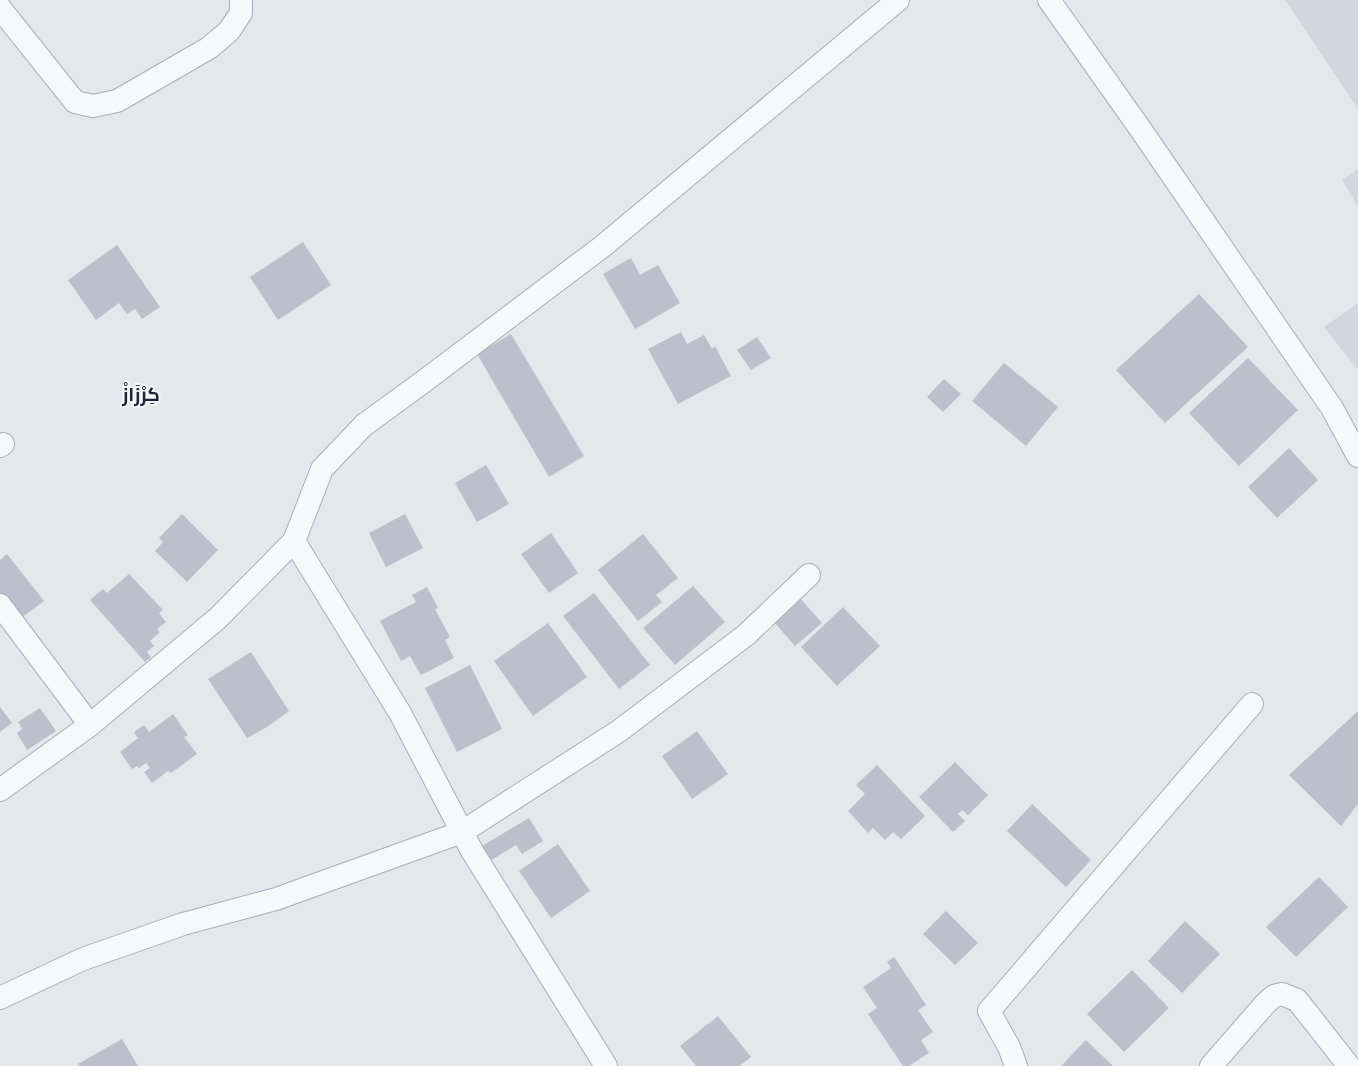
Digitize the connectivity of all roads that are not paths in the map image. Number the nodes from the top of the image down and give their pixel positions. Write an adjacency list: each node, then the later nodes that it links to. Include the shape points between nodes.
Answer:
1 (241, 0): 4 (street, via 241,13 229,31 209,48 117,101 93,106 75,102)
2 (898, 0): 6 (street, via 603,246 364,425 322,469)
3 (1049, 0): 5 (street, via 1332,408)
4 (0, 8)
5 (1358, 456)
6 (294, 541): 10 (street, via 218,618); 12 (street, via 400,713)
7 (809, 574): 12 (street, via 746,635 619,731)
8 (0, 605): 10 (street)
9 (1252, 704): 15 (street, via 989,1011)
10 (90, 725): 11 (street)
11 (0, 790)
12 (462, 832): 13 (street, via 276,899 183,924 83,959); 14 (street)
13 (0, 998)
14 (606, 1066)
15 (1016, 1066)
16 (1211, 1066): 17 (street, via 1265,1004 1274,996 1282,994 1297,1000)
17 (1349, 1066)

